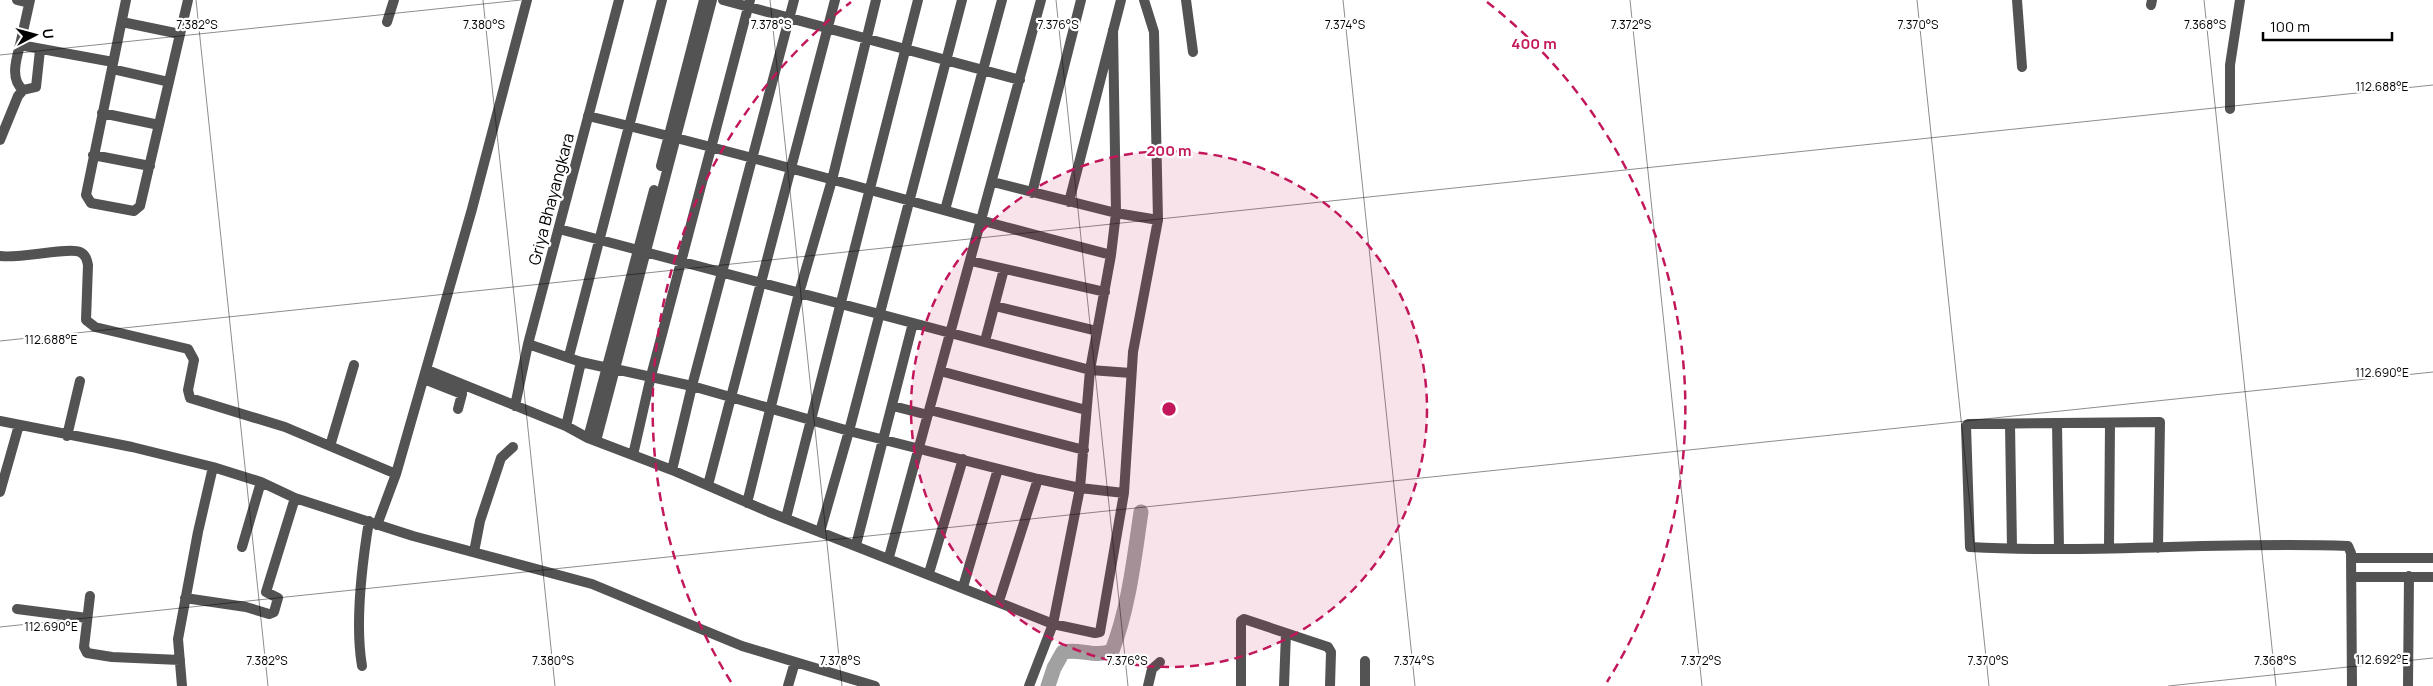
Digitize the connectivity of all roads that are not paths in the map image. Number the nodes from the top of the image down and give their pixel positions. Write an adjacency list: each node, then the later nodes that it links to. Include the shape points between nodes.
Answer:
1 (17, 0): 24 (street)
2 (126, 0): 27 (street)
3 (188, 0): 31 (street)
4 (394, 0): 28 (street)
5 (527, 0): 94 (street)
6 (619, 0): 47 (street, Griya Bhayangkara)
7 (662, 0): 49 (street)
8 (704, 0): 50 (street)
9 (712, 0): 50 (street)
10 (723, 0): 25 (street)
11 (794, 0): 26 (street)
12 (835, 0): 29 (street)
13 (876, 0): 32 (street)
14 (918, 0): 34 (street)
15 (962, 0): 37 (street)
16 (1002, 0): 40 (street)
17 (1041, 0): 41 (street)
18 (1081, 0): 60 (street)
19 (1121, 0): 30 (street)
20 (1144, 0): 65 (street, via 1154,32)
21 (1186, 0): 36 (street)
22 (2017, 0): 39 (street)
23 (2240, 0): 44 (street, via 2230,65)
24 (29, 1): 33 (street)
25 (750, 3): 26 (street); 52 (street)
26 (789, 16): 29 (street); 54 (street)
27 (122, 22): 31 (street); 38 (street)
28 (387, 22)
29 (828, 27): 32 (street); 56 (street)
30 (1113, 30): 62 (street); 64 (street)
31 (180, 34): 42 (street)
32 (866, 37): 34 (street); 57 (street)
33 (20, 45): 35 (street); 43 (street, via 15,78)
34 (906, 48): 37 (street); 59 (street)
35 (40, 50): 38 (street); 43 (street, via 36,87)
36 (1193, 52)
37 (946, 59): 40 (street); 61 (street)
38 (112, 66): 42 (street); 46 (street)
39 (2022, 67)
40 (982, 69): 41 (street); 63 (street)
41 (1020, 80): 58 (street)
42 (169, 82): 48 (street)
43 (23, 90): 45 (street)
44 (2230, 109)
45 (5, 113): 51 (street)
46 (102, 113): 48 (street); 53 (street)
47 (588, 116): 49 (street); 67 (street, Griya Bhayangkara)
48 (159, 125): 55 (street)
49 (628, 125): 50 (street); 68 (street)
50 (672, 136): 52 (street); 69 (street)
51 (0, 140)
52 (713, 146): 54 (street); 73 (street)
53 (93, 155): 55 (street); 55 (street, via 86,195 91,203 137,211)
54 (752, 157): 56 (street); 75 (street)
55 (150, 166)
56 (792, 170): 57 (street); 76 (street)
57 (832, 180): 59 (street); 78 (street)
58 (993, 182): 60 (street); 66 (street)
59 (870, 189): 61 (street); 79 (street)
60 (1032, 194): 62 (street)
61 (910, 201): 63 (street); 81 (street)
62 (1069, 202): 64 (street)
63 (945, 210): 66 (street)
64 (1116, 213): 65 (street); 70 (street)
65 (1158, 220): 93 (street)
66 (982, 222): 70 (street); 72 (street)
67 (558, 229): 68 (street); 86 (street, Griya Bhayangkara)
68 (599, 239): 69 (street); 87 (street)
69 (642, 251): 73 (street); 90 (street)
70 (1111, 255): 77 (street)
71 (0, 256): 116 (street, via 80,252 88,265 85,316 89,323 188,349 194,360 188,390 190,398 260,418)
72 (971, 261): 74 (street); 84 (street)
73 (682, 262): 75 (street); 95 (street)
74 (1004, 269): 77 (street); 80 (street)
75 (722, 272): 76 (street); 97 (street)
76 (762, 282): 78 (street); 98 (street)
77 (1105, 292): 83 (street)
78 (799, 293): 79 (street); 102 (street)
79 (840, 305): 81 (street); 105 (street)
80 (995, 306): 83 (street); 85 (street)
81 (879, 315): 82 (street); 112 (street)
82 (914, 323): 84 (street); 100 (street)
83 (1097, 331): 91 (street)
84 (951, 333): 85 (street); 92 (street)
85 (985, 341): 91 (street)
86 (528, 344): 87 (street); 99 (street, Griya Bhayangkara)
87 (569, 356): 88 (street)
88 (581, 362): 90 (street); 111 (street)
89 (354, 365): 116 (street)
90 (612, 368): 95 (street); 114 (street)
91 (1090, 370): 93 (street); 103 (street)
92 (940, 371): 103 (street); 104 (street)
93 (1131, 373): 131 (street)
94 (426, 375): 99 (street); 101 (street, via 462,394); 125 (street)
95 (651, 376): 97 (street); 120 (street)
96 (80, 381): 113 (street)
97 (692, 386): 98 (street); 124 (street)
98 (732, 397): 102 (street); 128 (street)
99 (515, 406): 111 (street)
100 (893, 406): 104 (street); 115 (street)
101 (458, 409)
102 (770, 409): 105 (street); 133 (street)
103 (1086, 410): 119 (street)
104 (929, 412): 118 (street); 119 (street)
105 (810, 420): 112 (street); 134 (street)
106 (0, 421): 110 (street)
107 (2057, 423): 108 (street); 109 (street); 142 (street)
108 (2110, 423): 140 (street); 141 (street, via 2160,422)
109 (2010, 424): 139 (street); 139 (street, via 1966,426 1968,546)
110 (19, 425): 113 (street); 130 (street)
111 (566, 426): 114 (street)
112 (849, 431): 115 (street); 136 (street)
113 (67, 436): 122 (street, via 132,447)
114 (592, 439): 120 (street)
115 (883, 439): 118 (street); 137 (street)
116 (330, 446): 125 (street)
117 (513, 447): 143 (street, via 501,458 480,521)
118 (919, 448): 121 (street); 144 (street)
119 (1084, 450): 129 (street)
120 (633, 455): 124 (street)
121 (964, 459): 123 (street); 147 (street)
122 (213, 467): 127 (street); 153 (street)
123 (998, 468): 126 (street); 151 (street)
124 (672, 470): 128 (street)
125 (396, 474): 135 (street)
126 (1038, 479): 129 (street); 154 (street)
127 (261, 482): 132 (street); 138 (street)
128 (708, 485): 133 (street)
129 (1080, 488): 131 (street); 157 (street)
130 (0, 492)
131 (1124, 493): 157 (street, via 1100,632)
132 (295, 498): 135 (street); 153 (street, via 266,592 278,598 274,612 269,614 246,607)
133 (748, 503): 134 (street)
134 (786, 518): 136 (street)
135 (373, 523): 143 (street); 163 (street, via 362,569 358,643)
136 (820, 532): 137 (street)
137 (856, 545): 144 (street)
138 (242, 547)
139 (2012, 548): 142 (street)
140 (2109, 548): 141 (street); 142 (street)
141 (2158, 548): 145 (street, via 2319,544 2348,546)
142 (2059, 549)
143 (474, 552): 161 (street, via 592,584 742,646)
144 (889, 558): 147 (street)
145 (2351, 558): 146 (street); 148 (street)
146 (2433, 558)
147 (929, 573): 151 (street)
148 (2351, 576): 149 (street); 173 (street)
149 (2409, 576): 150 (street); 174 (street)
150 (2433, 576)
151 (963, 587): 154 (street)
152 (90, 596): 156 (street)
153 (185, 598): 159 (street, via 178,639)
154 (999, 601): 157 (street)
155 (17, 609): 156 (street)
156 (87, 618): 159 (street, via 84,647 87,653)
157 (1053, 624): 167 (street)
158 (1286, 633): 169 (street, via 1242,620); 170 (street); 171 (street, via 1330,650)
159 (180, 660): 164 (street)
160 (1365, 660): 172 (street)
161 (795, 662): 165 (street); 166 (street)
162 (1160, 662): 168 (street, via 1152,669)
163 (362, 666)
164 (182, 686)
165 (788, 686)
166 (875, 686)
167 (1029, 686)
168 (1148, 686)
169 (1241, 686)
170 (1284, 686)
171 (1330, 686)
172 (1365, 686)
173 (2352, 686)
174 (2408, 686)

